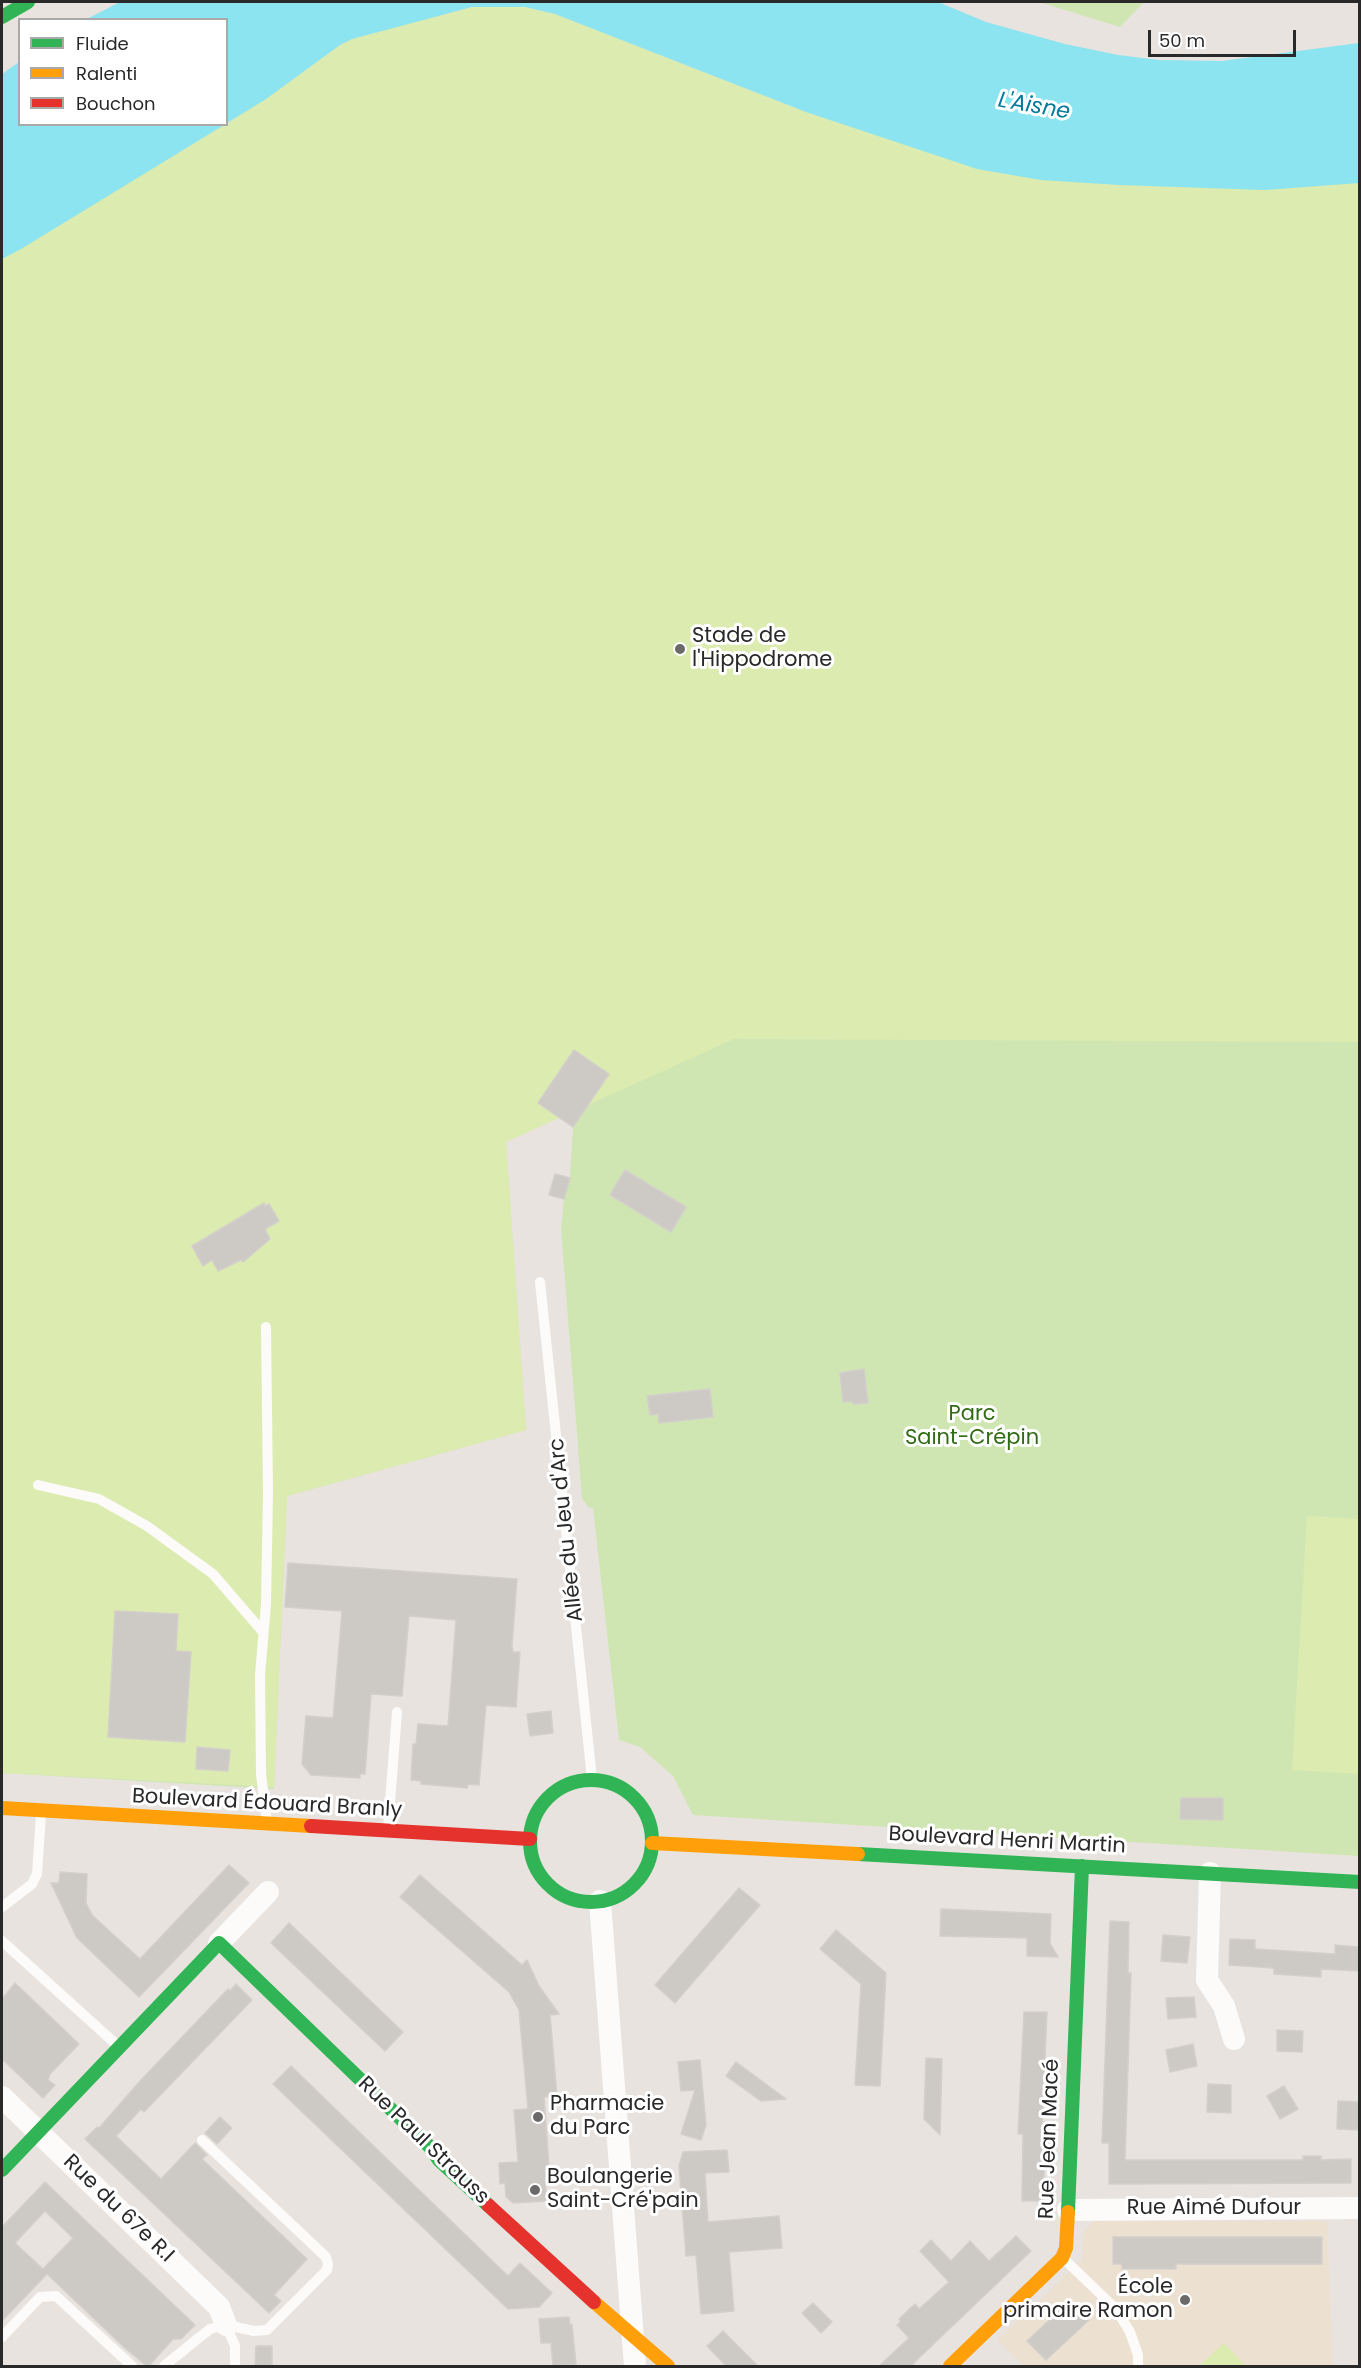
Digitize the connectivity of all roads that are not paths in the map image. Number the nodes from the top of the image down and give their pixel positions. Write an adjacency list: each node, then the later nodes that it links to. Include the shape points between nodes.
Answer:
1 (28, 2): 2 (street)
2 (2, 17)
3 (540, 1282): 8 (lane, Allée du Jeu d'Arc)
4 (266, 1327): 6 (lane, via 268,1492)
5 (38, 1485): 6 (lane, via 99,1499 147,1526 213,1574)
6 (263, 1632): 11 (lane, via 261,1774)
7 (397, 1712): 12 (lane)
8 (592, 1779): 13 (street, via 572,1782 555,1791 532,1822); 14 (street, via 612,1783 630,1793 644,1809)
9 (2, 1808): 10 (street, Boulevard Édouard Branly)
10 (41, 1811): 11 (street, Boulevard Édouard Branly); 20 (lane, via 37,1874 32,1884)
11 (268, 1825): 12 (street, Boulevard Édouard Branly)
12 (388, 1832): 13 (street, Boulevard Édouard Branly)
13 (530, 1839): 19 (street, via 533,1862 557,1892 575,1900)
14 (652, 1843): 15 (street, Boulevard Henri Martin); 19 (street, via 646,1869 633,1885 616,1897)
15 (1082, 1866): 16 (street, Boulevard Henri Martin); 30 (street, Rue Jean Macé)
16 (1210, 1873): 17 (street, Boulevard Henri Martin); 23 (street, via 1207,1980 1224,2006)
17 (1359, 1882)
18 (268, 1892): 22 (street)
19 (600, 1901): 33 (street)
20 (2, 1907)
21 (2, 1941): 24 (lane)
22 (219, 1943): 24 (street); 33 (street, Rue Paul Strauss, via 440,2160)
23 (1234, 2040)
24 (119, 2047): 26 (street)
25 (2, 2097): 26 (street, Rue du 67e R.I)
26 (38, 2132): 28 (street); 32 (street, Rue du 67e R.I, via 219,2307)
27 (202, 2140): 32 (lane, via 326,2257 328,2264 327,2270 267,2330)
28 (2, 2170)
29 (1359, 2208): 30 (street, Rue Aimé Dufour)
30 (1068, 2210): 31 (street, Rue Jean Macé)
31 (1062, 2258): 40 (street); 41 (lane, via 1116,2309 1130,2332)
32 (226, 2325): 36 (lane, via 210,2329); 37 (lane, via 235,2346)
33 (633, 2334): 38 (street); 39 (street, Rue Paul Strauss)
34 (2, 2337): 35 (lane, via 40,2297 56,2296)
35 (132, 2367)
36 (164, 2367)
37 (235, 2367)
38 (635, 2367)
39 (668, 2367)
40 (950, 2367)
41 (1138, 2367)

